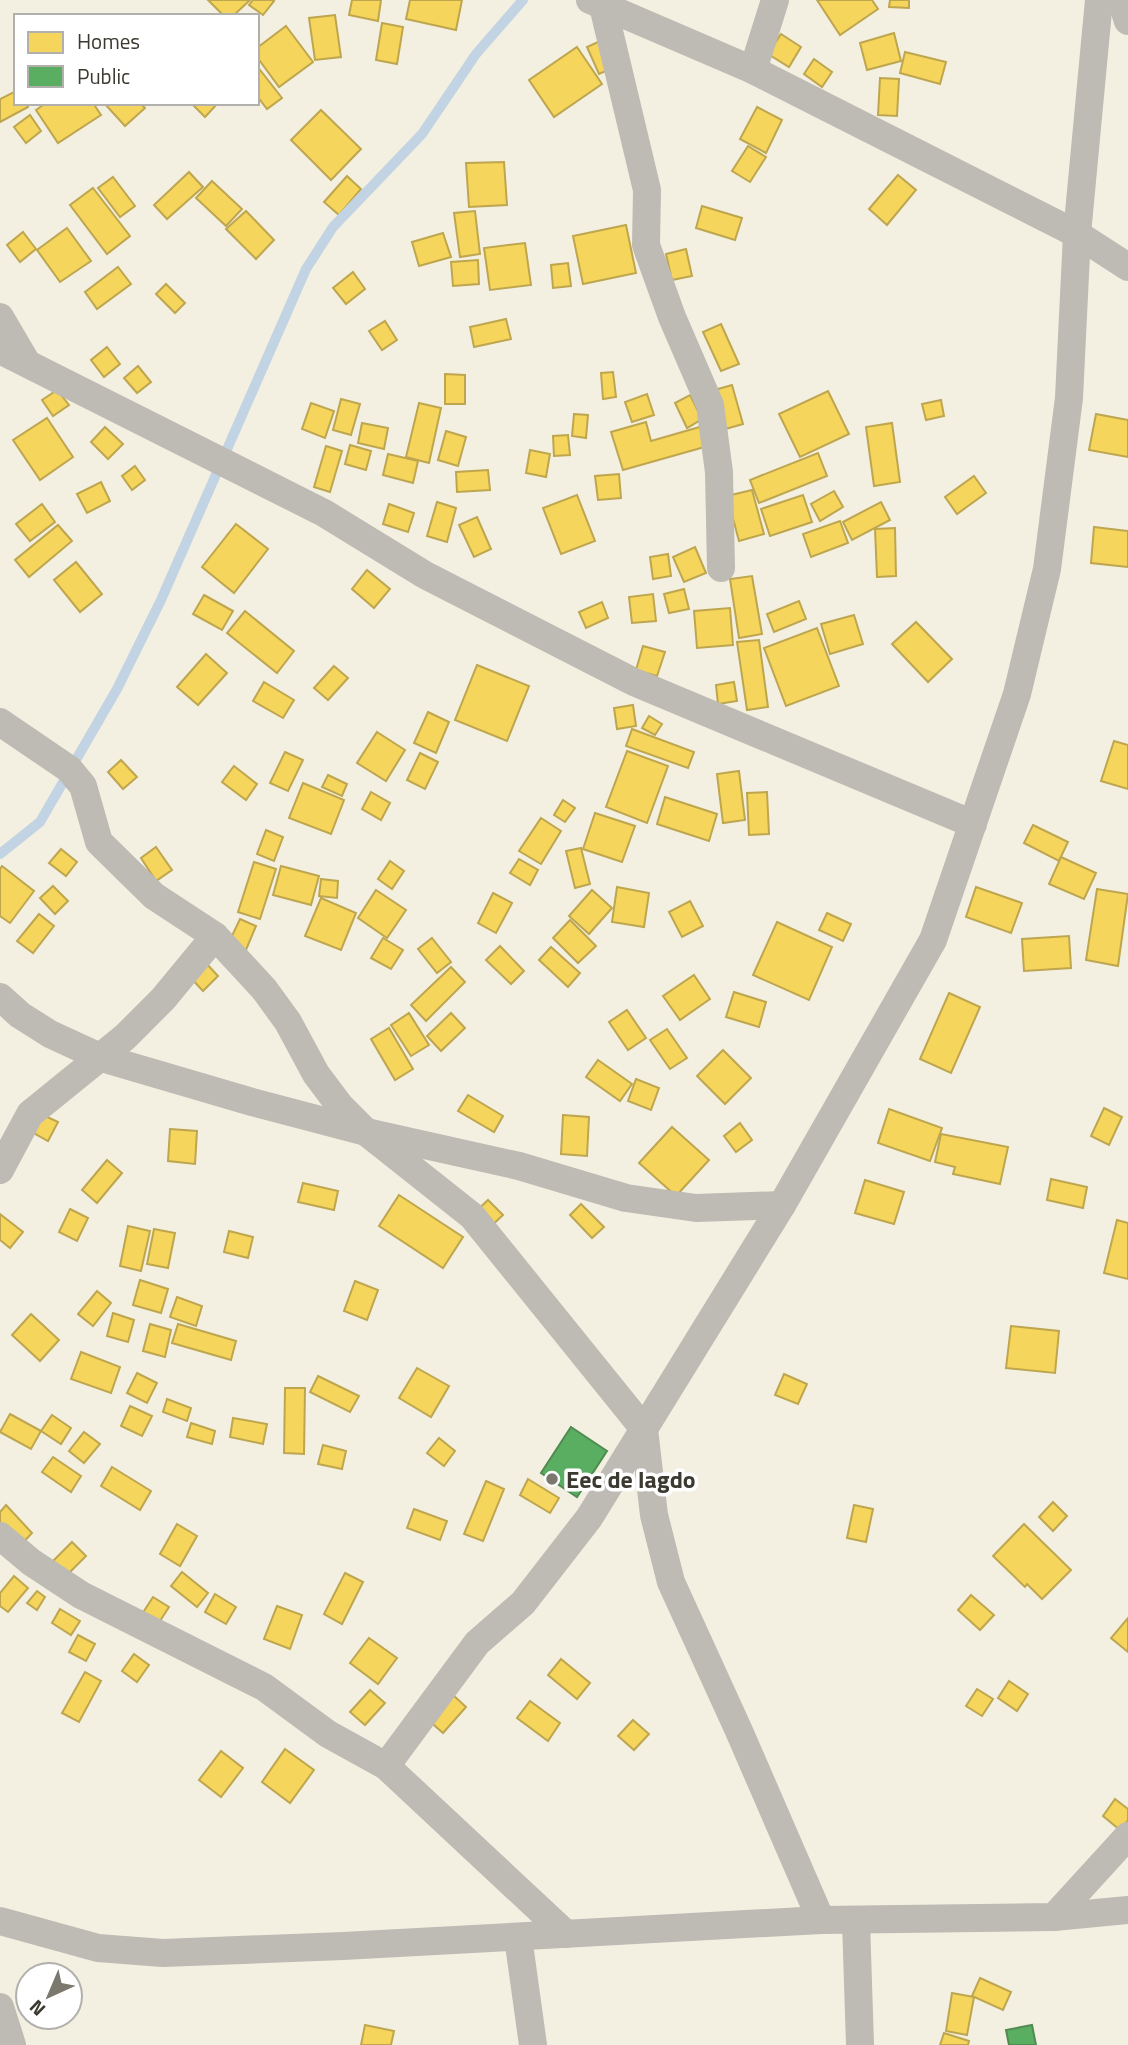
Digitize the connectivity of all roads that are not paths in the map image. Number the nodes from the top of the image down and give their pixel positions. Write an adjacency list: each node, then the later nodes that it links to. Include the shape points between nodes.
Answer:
1 (775, 0): 6 (street)
2 (1099, 0): 7 (street)
3 (1121, 0): 5 (street)
4 (597, 3): 6 (street); 12 (street, via 647,190 646,245 710,405 719,472)
5 (1128, 21)
6 (754, 70): 7 (street)
7 (1077, 234): 8 (street); 14 (street, via 1069,398 1047,569 1017,694)
8 (1128, 267)
9 (0, 317): 11 (street)
10 (0, 350): 11 (street)
11 (27, 363): 14 (street, via 324,513 425,575 634,682)
12 (721, 568)
13 (0, 722): 15 (street, via 69,769 83,786 99,842 154,896)
14 (973, 824): 20 (street, via 933,940)
15 (215, 936): 17 (street, via 163,999); 18 (street, via 264,989 316,1074)
16 (0, 997): 17 (street, via 50,1034)
17 (102, 1058): 18 (street); 19 (street, via 30,1114)
18 (366, 1132): 20 (street, via 519,1166 626,1198 696,1208); 21 (street, via 471,1216)
19 (0, 1170)
20 (782, 1205): 21 (street)
21 (644, 1429): 23 (street, via 589,1518 523,1603 477,1643); 27 (street, via 653,1515 671,1582)
22 (0, 1536): 23 (street, via 81,1595 264,1687 328,1734)
23 (386, 1766): 30 (street)
24 (1128, 1836): 26 (street)
25 (1128, 1910): 26 (street)
26 (1054, 1917): 29 (street)
27 (821, 1920): 29 (street); 30 (street)
28 (0, 1921): 31 (street, via 97,1948 163,1953)
29 (856, 1921): 35 (street)
30 (566, 1934): 31 (street)
31 (518, 1937): 34 (street)
32 (0, 2007): 33 (street)
33 (12, 2045)
34 (533, 2045)
35 (860, 2045)

